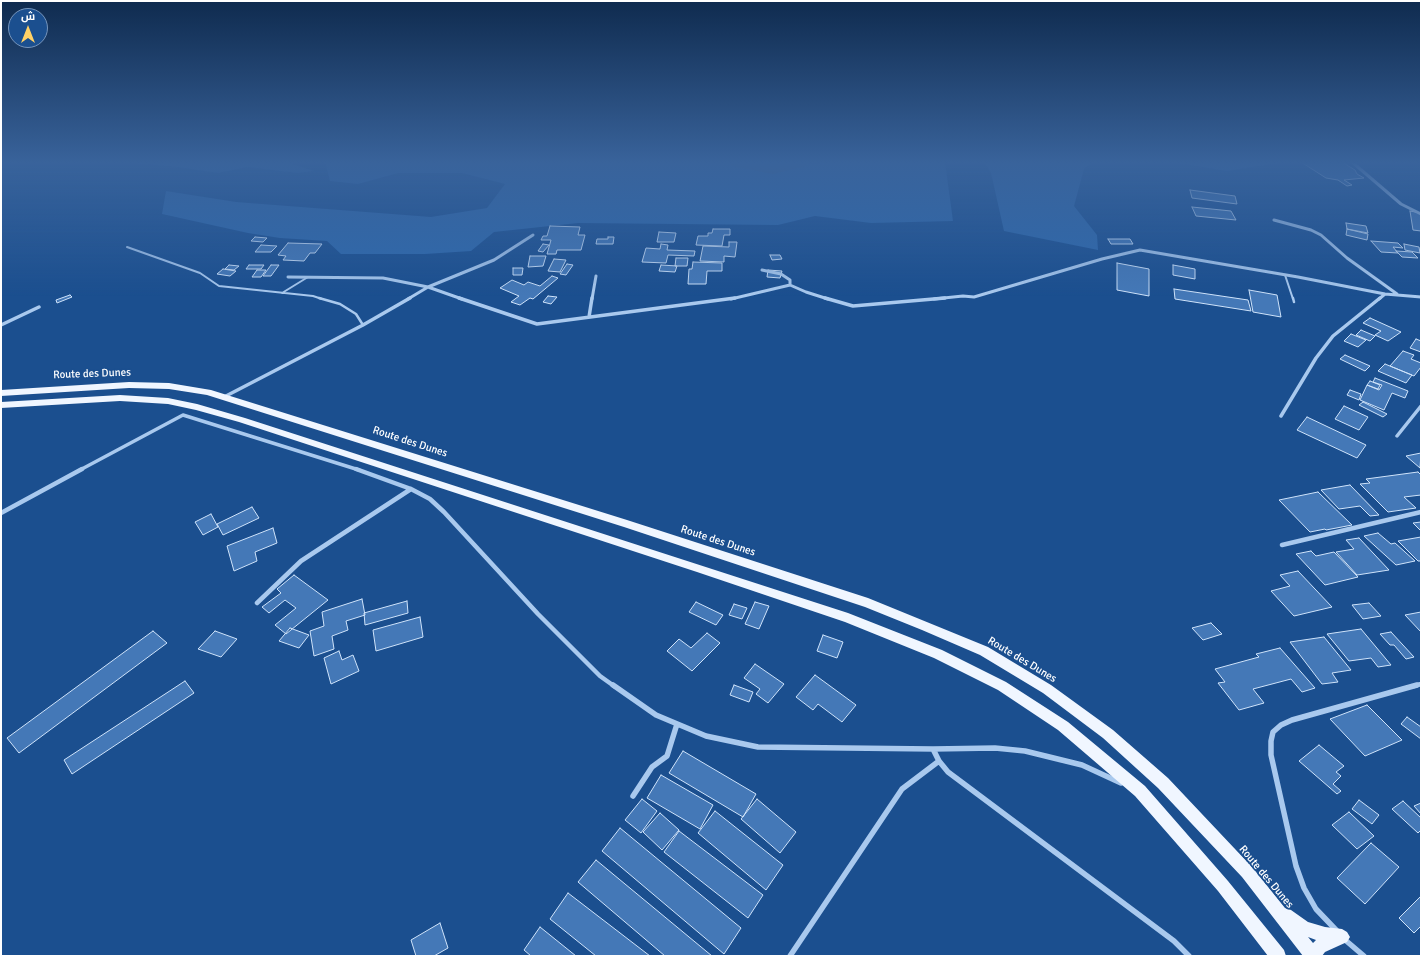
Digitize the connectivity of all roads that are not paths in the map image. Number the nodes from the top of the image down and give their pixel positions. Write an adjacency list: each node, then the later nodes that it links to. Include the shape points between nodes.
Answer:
1 (1406, 207): 2 (street)
2 (1421, 214)
3 (1274, 220): 15 (street, via 1311,230 1321,236)
4 (533, 235): 12 (street, via 494,260)
5 (126, 247): 13 (lane, via 200,273 219,286)
6 (762, 270): 11 (street, via 781,274 790,280)
7 (1285, 274): 11 (street, via 1140,250 974,297 853,306); 14 (street); 17 (lane)
8 (596, 276): 19 (street)
9 (288, 277): 10 (street)
10 (308, 277): 12 (street, via 383,278); 13 (lane)
11 (790, 285): 19 (street, via 725,300)
12 (428, 287): 19 (street, via 537,324); 21 (street)
13 (282, 293): 21 (lane, via 313,296 340,304 356,314)
14 (1385, 294): 15 (street); 26 (street, via 1333,336 1316,358)
15 (1398, 295): 16 (street)
16 (1421, 297)
17 (1294, 302)
18 (39, 307): 20 (street)
19 (589, 317)
20 (1, 325)
21 (363, 325): 23 (street)
22 (1, 393): 23 (main road, Route des Dunes, via 129,385 168,386)
23 (224, 397): 39 (main road, Route des Dunes, via 868,603 984,651 1047,689 1108,734 1163,782 1247,872)
24 (1, 405): 37 (main road, via 120,398 197,407 426,479 840,616 938,654 1002,686 1063,726)
25 (1421, 406): 27 (street)
26 (1281, 416)
27 (1397, 436)
28 (411, 489): 30 (street, via 183,415); 32 (street, via 301,561); 34 (street, via 430,499 444,512 538,614 600,676 656,715)
29 (1421, 512): 31 (street)
30 (1, 513)
31 (1282, 545)
32 (257, 603)
33 (1421, 684): 40 (street, via 1292,720 1273,732 1271,755 1296,866 1316,910)
34 (678, 724): 35 (street, via 706,736 758,747); 38 (street, via 667,756 652,767)
35 (933, 749): 36 (street); 37 (street, via 995,748 1025,751 1082,765)
36 (939, 761): 41 (street, via 902,789); 42 (street, via 948,772 1174,941)
37 (1140, 791): 43 (main road, via 1223,886)
38 (634, 796)
39 (1277, 909): 40 (main road, via 1304,928); 44 (main road, Route des Dunes)
40 (1342, 937): 44 (main road, via 1320,946); 45 (street)
41 (790, 956)
42 (1189, 956)
43 (1278, 956)
44 (1313, 956)
45 (1364, 956)

